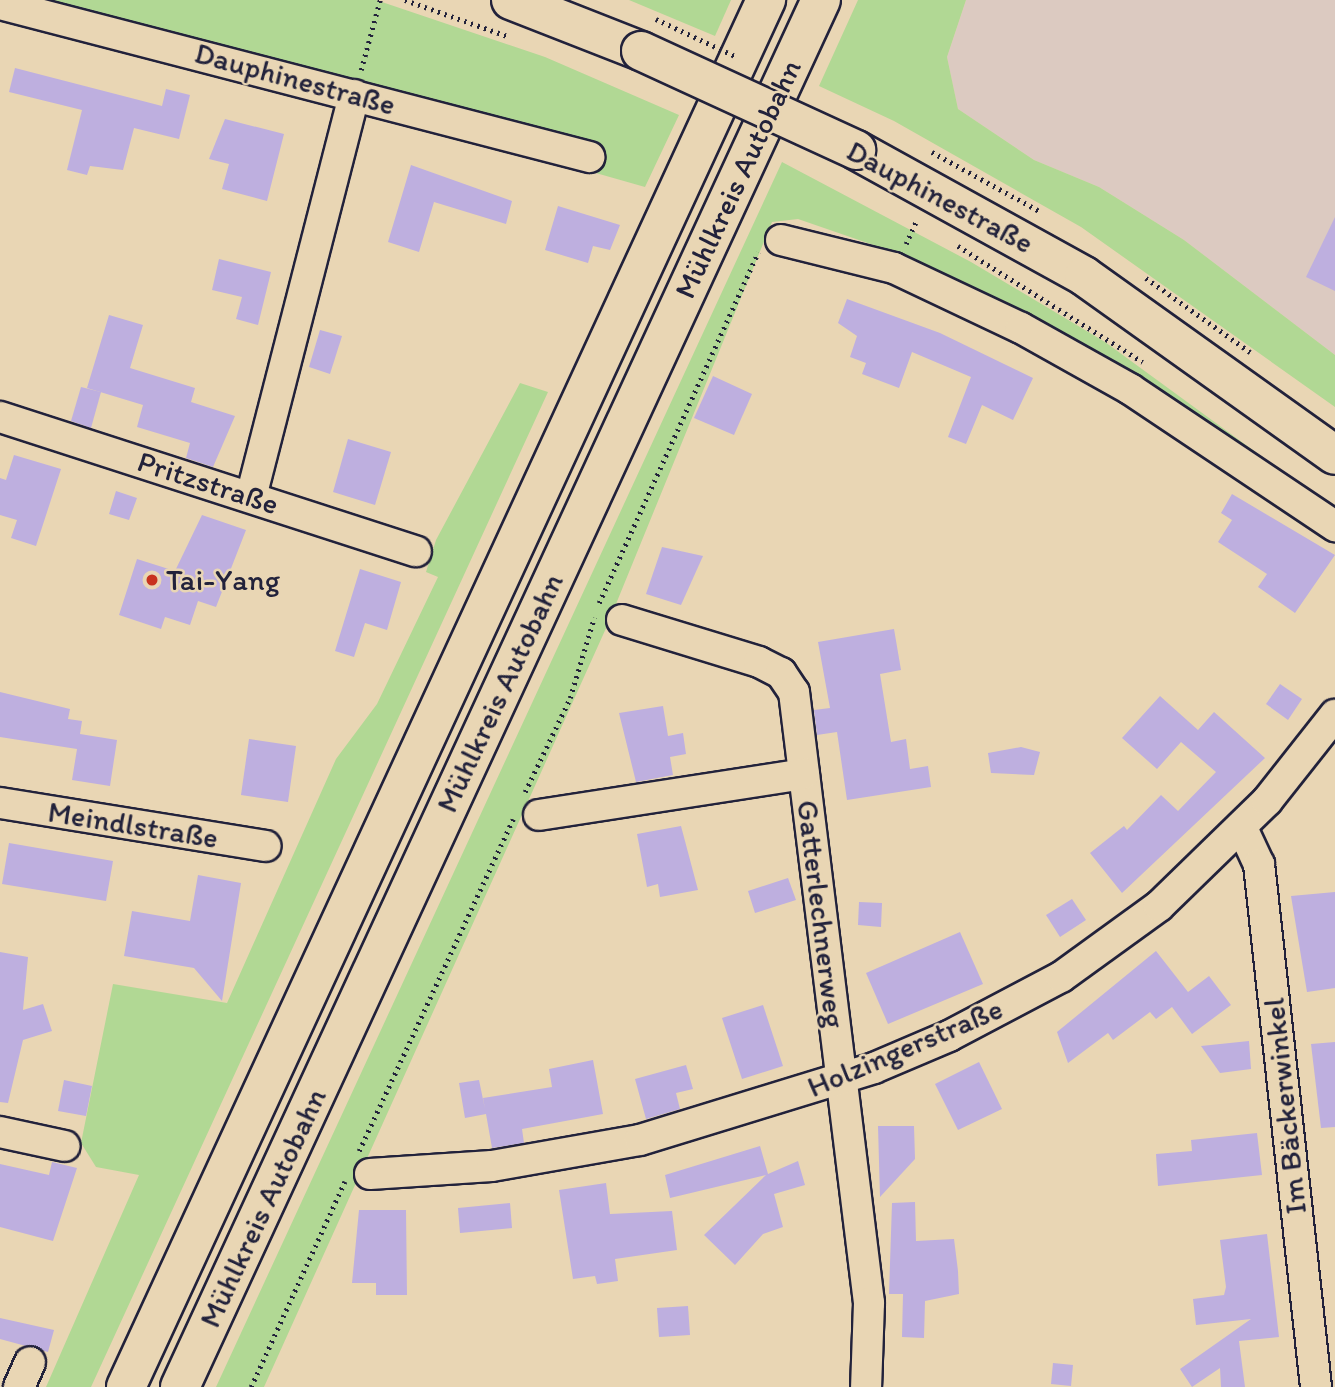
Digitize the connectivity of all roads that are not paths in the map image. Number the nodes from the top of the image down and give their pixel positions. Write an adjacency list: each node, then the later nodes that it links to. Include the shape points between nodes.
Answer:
1 (511, 0): 9 (main road, Dauphinestraße, bridge, via 641,51 856,150 1084,276)
2 (766, 0): 24 (main road, Mühlkreis Autobahn)
3 (821, 0): 25 (main road, Mühlkreis Autobahn)
4 (0, 4): 5 (street, Dauphinestraße)
5 (354, 95): 6 (street, Dauphinestraße); 10 (street)
6 (589, 156)
7 (781, 240): 11 (street, via 894,268 1021,328 1130,389)
8 (0, 417): 10 (street, Pritzstraße)
9 (1335, 455)
10 (251, 497): 12 (street, Pritzstraße)
11 (1335, 526)
12 (416, 551)
13 (622, 620): 15 (street, Gatterlechnerweg, via 781,673 794,692)
14 (1335, 715): 18 (street, Holzingerstraße)
15 (804, 774): 17 (street, Gatterlechnerweg); 20 (street, Gatterlechnerweg)
16 (0, 803): 19 (street, Meindlstraße)
17 (526, 808)
18 (1242, 828): 20 (street, Holzingerstraße, via 1159,906 1061,977 949,1036); 27 (street, Im Bäckerwinkel, via 1259,864)
19 (266, 846)
20 (842, 1078): 23 (street, Holzingerstraße, via 640,1140 492,1166); 26 (street, Gatterlechnerweg, via 869,1303)
21 (0, 1132): 22 (street)
22 (65, 1146)
23 (358, 1169)
24 (126, 1387)
25 (180, 1387)
26 (866, 1387)
27 (1316, 1387)

